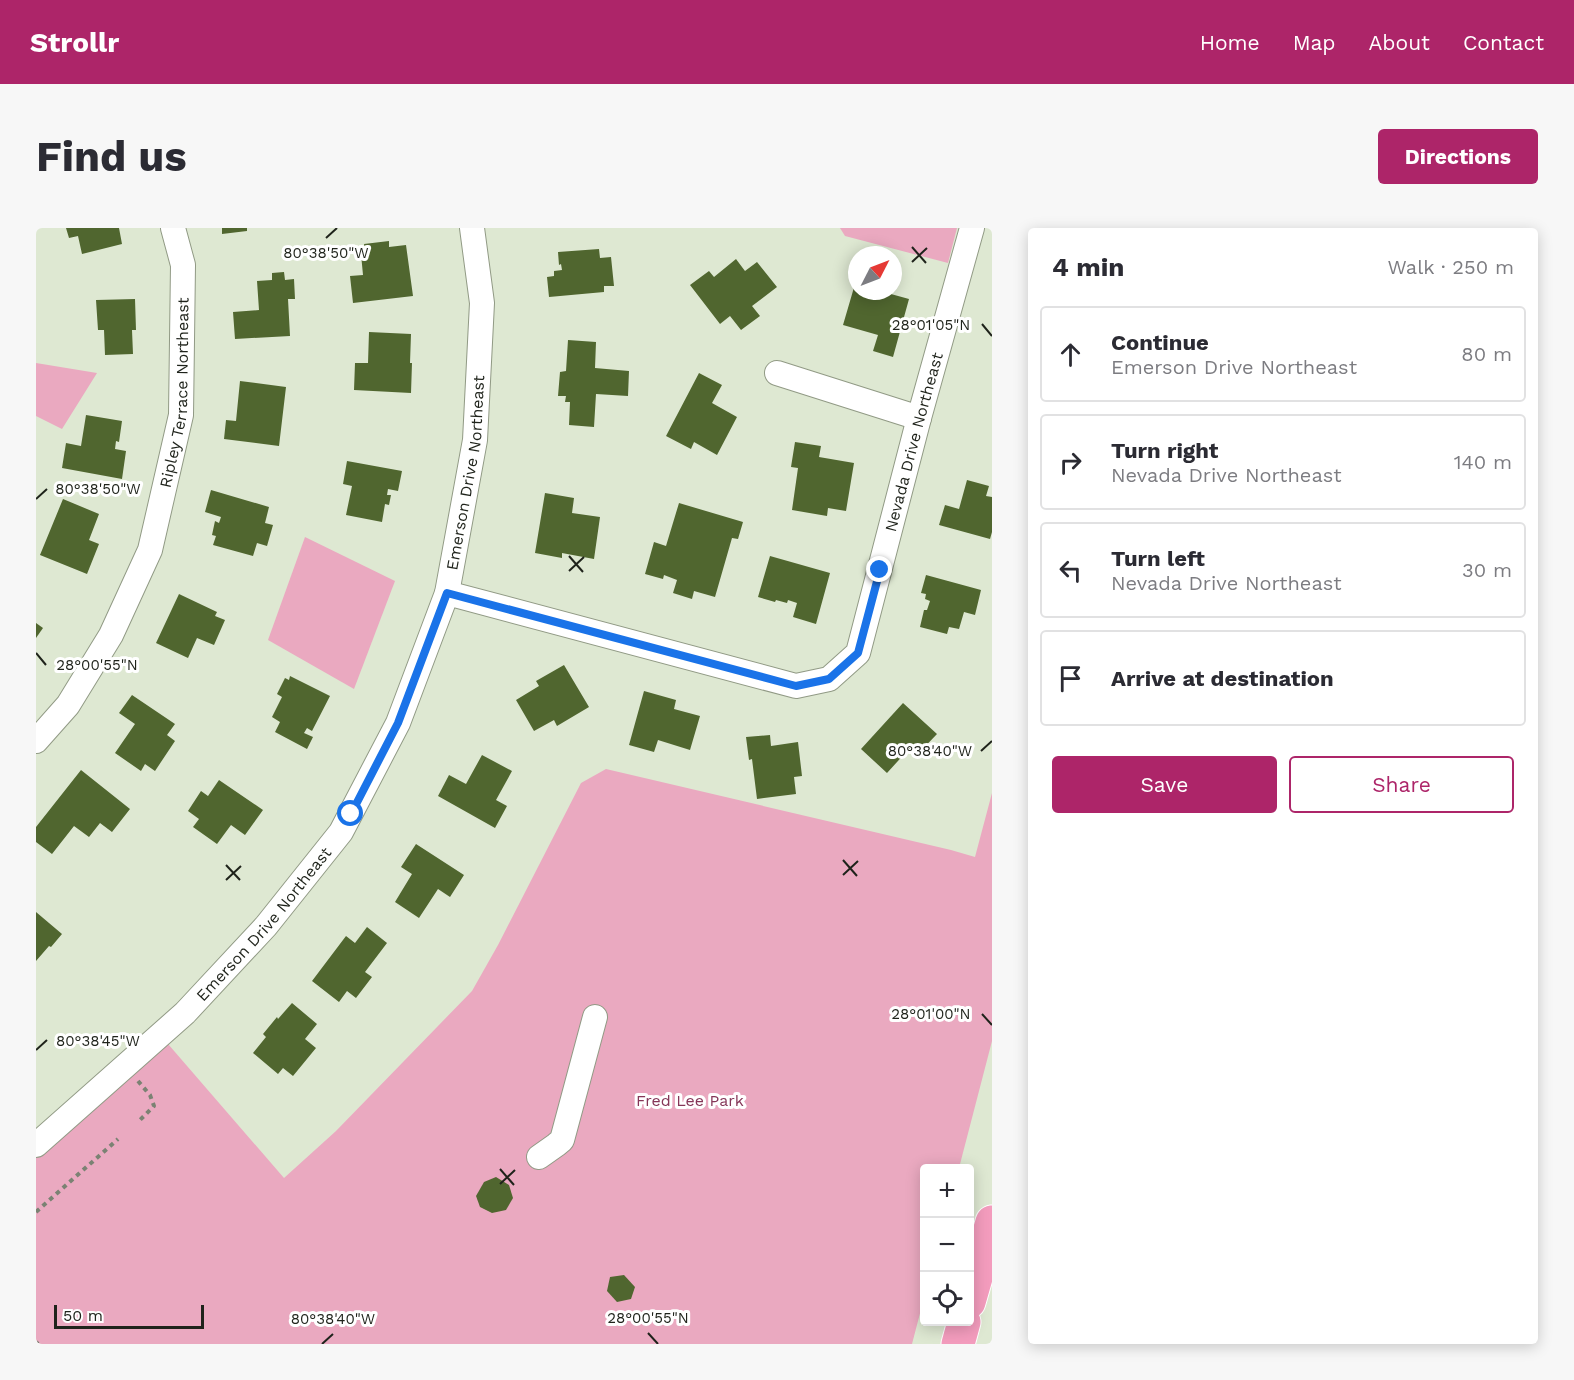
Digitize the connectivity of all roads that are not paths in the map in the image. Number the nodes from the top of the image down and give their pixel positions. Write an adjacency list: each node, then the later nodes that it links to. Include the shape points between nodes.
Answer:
1 (173, 228): 7 (street, Ripley Terrace Northeast, via 183,265 181,415 150,550 111,635 68,705)
2 (472, 228): 6 (street, Emerson Drive Northeast, via 482,303 475,440)
3 (972, 228): 5 (street, Nevada Drive Northeast)
4 (777, 373): 5 (street)
5 (919, 418): 6 (street, Nevada Drive Northeast, via 858,653 829,679 796,686)
6 (447, 593): 9 (street, Emerson Drive Northeast, via 398,723 341,832 266,926 185,1013)
7 (36, 741)
8 (595, 1017): 10 (street, via 561,1140)
9 (36, 1145)
10 (539, 1156)
11 (992, 1222): 12 (highway)
12 (974, 1285)
13 (963, 1326): 14 (highway)
14 (958, 1344)

